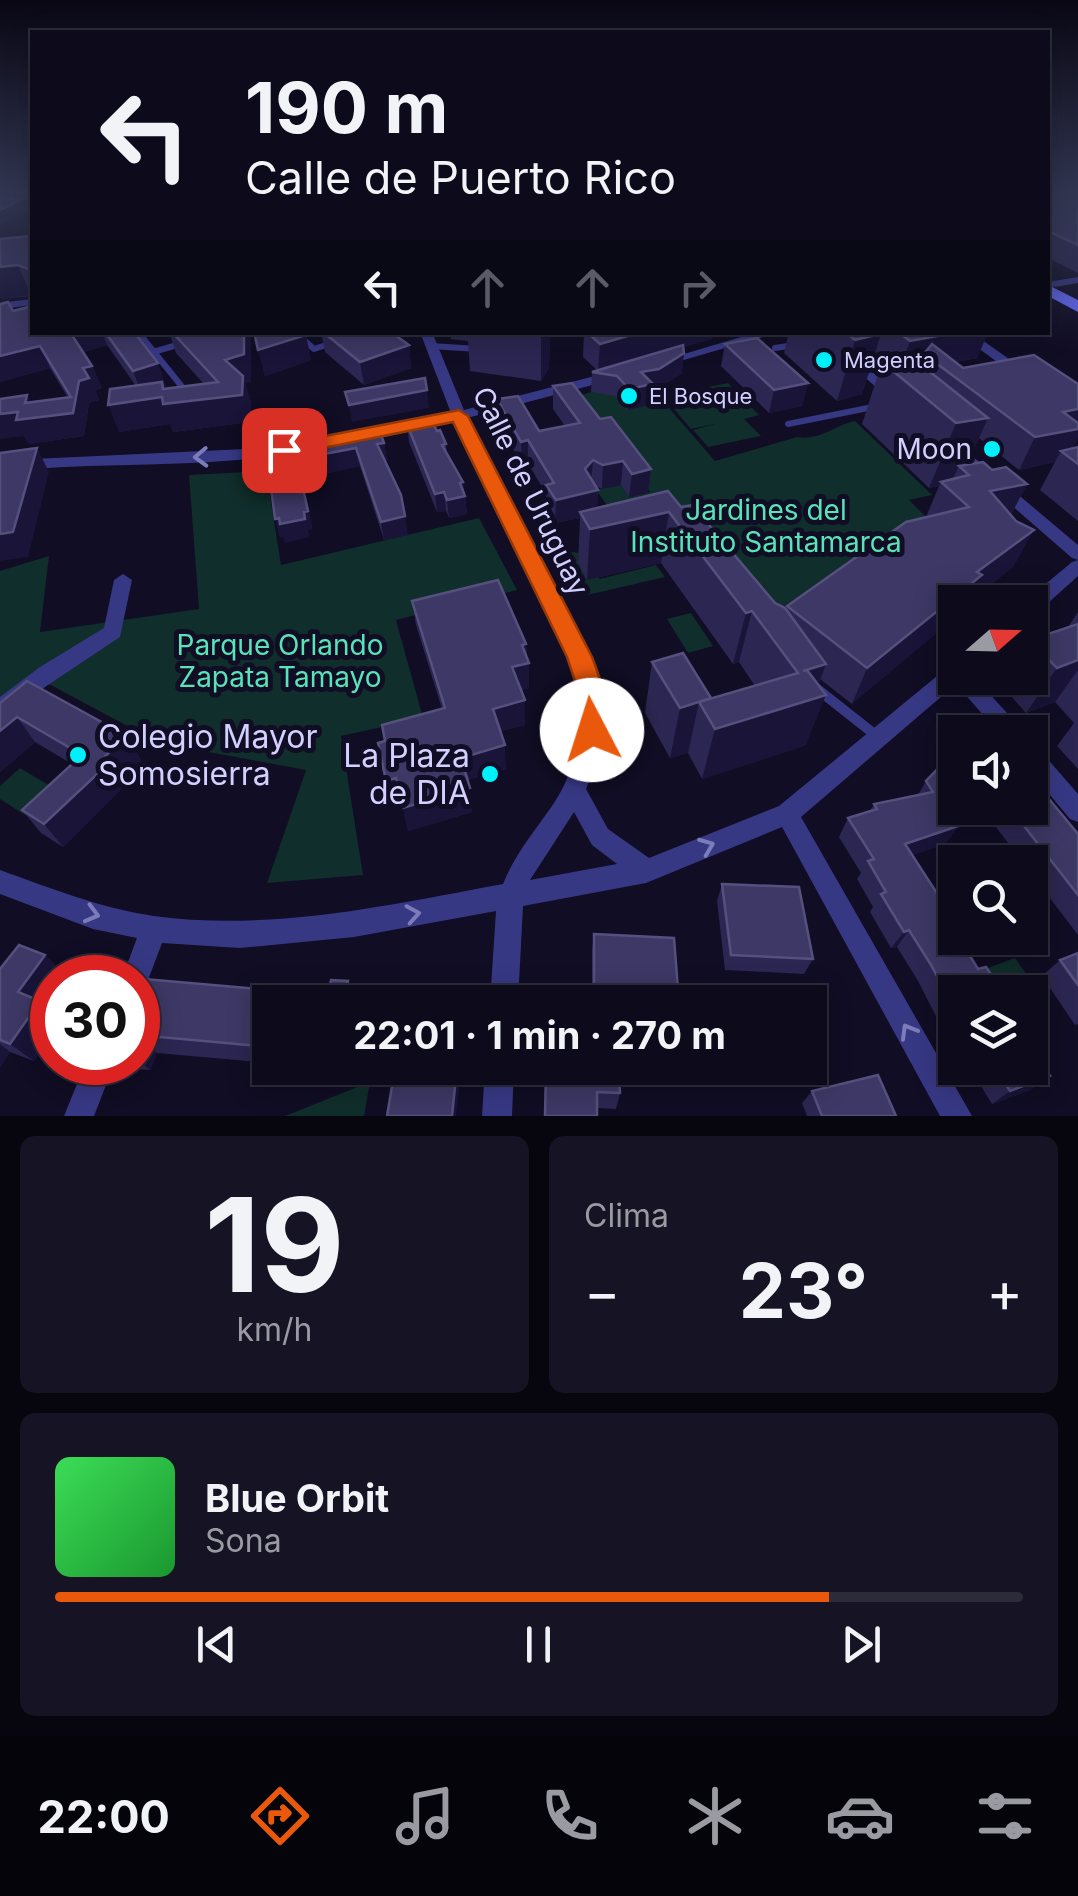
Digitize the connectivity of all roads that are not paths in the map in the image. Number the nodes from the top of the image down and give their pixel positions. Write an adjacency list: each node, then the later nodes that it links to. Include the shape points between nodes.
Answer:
1 (1078, 280): 2 (street)
2 (1051, 282): 3 (main road); 5 (main road)
3 (1078, 293)
4 (30, 305): 6 (lane)
5 (1078, 307)
6 (0, 309)
7 (140, 335): 16 (lane)
8 (298, 335): 11 (lane, via 314,349)
9 (966, 335): 17 (street)
10 (820, 337): 19 (street)
11 (346, 338)
12 (428, 340): 15 (lane); 20 (street, Calle de Uruguay)
13 (186, 342): 16 (lane)
14 (772, 343): 20 (street, via 592,376)
15 (492, 351)
16 (153, 352): 18 (lane)
17 (1034, 382)
18 (183, 388)
19 (900, 402): 21 (lane)
20 (459, 416): 23 (street, one-way to 23, via 261,453); 35 (street, Calle de Uruguay, via 589,684 592,730)
21 (788, 424)
22 (942, 437): 24 (street, via 989,486)
23 (0, 467)
24 (1078, 554)
25 (1078, 566): 27 (street)
26 (123, 580): 31 (street, via 114,632)
27 (1048, 592)
28 (799, 676): 33 (lane)
29 (938, 687): 33 (street)
30 (978, 695): 32 (street)
31 (0, 708)
32 (995, 715)
33 (879, 737): 37 (street)
34 (1048, 776): 36 (street)
35 (574, 790): 38 (street, via 600,836); 40 (street, Calle de Uruguay, via 528,860)
36 (1078, 811)
37 (787, 814): 38 (street, one-way to 37); 48 (street, one-way to 37)
38 (646, 871): 40 (street)
39 (0, 882): 41 (street, one-way to 41, via 93,916)
40 (512, 898): 41 (street, one-way to 40, via 282,932); 43 (street)
41 (154, 929): 42 (street)
42 (144, 955)
43 (505, 985)
44 (92, 1085): 46 (street)
45 (499, 1085): 47 (street)
46 (79, 1116)
47 (497, 1116)
48 (957, 1116)

